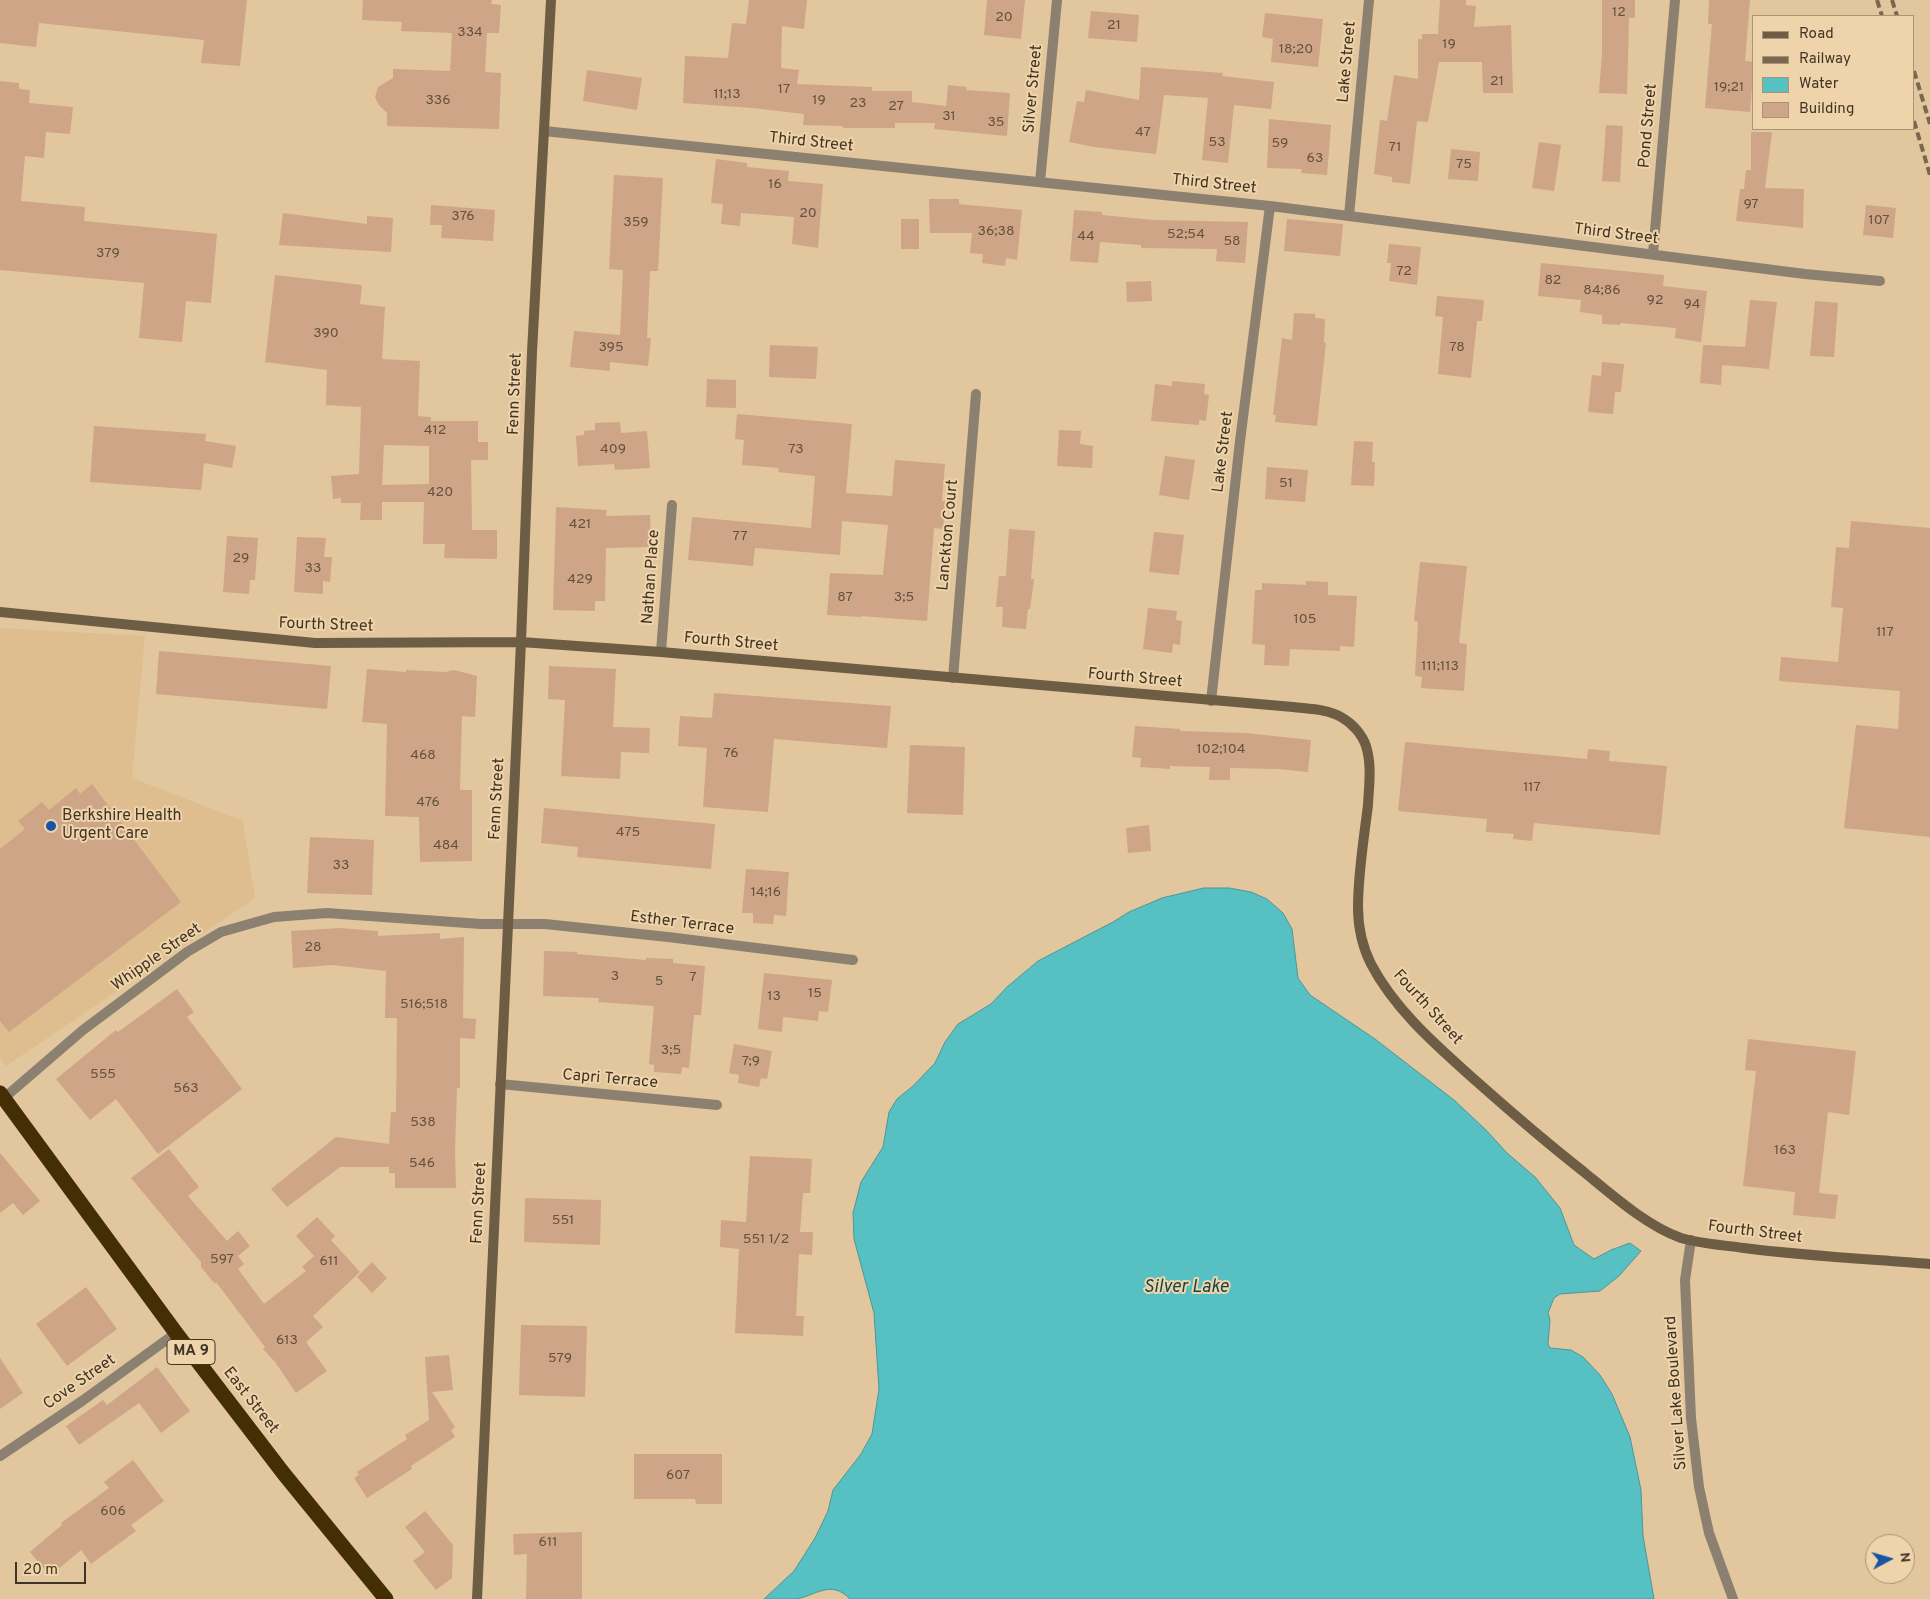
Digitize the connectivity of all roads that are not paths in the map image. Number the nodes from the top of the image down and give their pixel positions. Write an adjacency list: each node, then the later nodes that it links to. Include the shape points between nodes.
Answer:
1 (551, 0): 5 (street, Fenn Street)
2 (1057, 0): 6 (street, Silver Street)
3 (1368, 0): 8 (street, Lake Street)
4 (1675, 0): 9 (street, Pond Street)
5 (544, 131): 6 (street, Third Street); 14 (street, Fenn Street)
6 (1040, 182): 7 (street, Third Street)
7 (1270, 206): 8 (street, Third Street); 17 (street, Lake Street)
8 (1349, 216): 9 (street, Third Street)
9 (1653, 254): 10 (street, Third Street)
10 (1880, 281)
11 (976, 394): 16 (street, Lanckton Court)
12 (672, 505): 15 (street, Nathan Place)
13 (0, 612): 14 (street, Fourth Street, via 315,643)
14 (521, 642): 15 (street, Fourth Street); 18 (street, Fenn Street)
15 (661, 652): 16 (street, Fourth Street)
16 (953, 678): 17 (street, Fourth Street)
17 (1212, 701): 23 (street, Fourth Street, via 1318,710 1342,717 1356,728 1366,745 1370,772 1358,904 1359,927 1366,952 1387,990 1437,1045 1559,1152 1639,1214 1676,1236)
18 (507, 924): 19 (street, Esther Terrace, via 545,924); 20 (street, Fenn Street); 21 (street, Whipple Street, via 327,913 274,917 221,932 187,952)
19 (853, 960)
20 (500, 1084): 22 (street, Capri Terrace); 28 (street, Fenn Street)
21 (1, 1094): 25 (highway, East Street / MA 9)
22 (717, 1105)
23 (1691, 1240): 24 (street, Fourth Street, via 1764,1250); 29 (street, Silver Lake Boulevard, via 1685,1280 1691,1418 1699,1487 1709,1533)
24 (1930, 1264)
25 (176, 1333): 26 (street, Cove Street); 27 (highway, East Street / MA 9, via 284,1474)
26 (0, 1456)
27 (386, 1599)
28 (476, 1599)
29 (1733, 1599)

